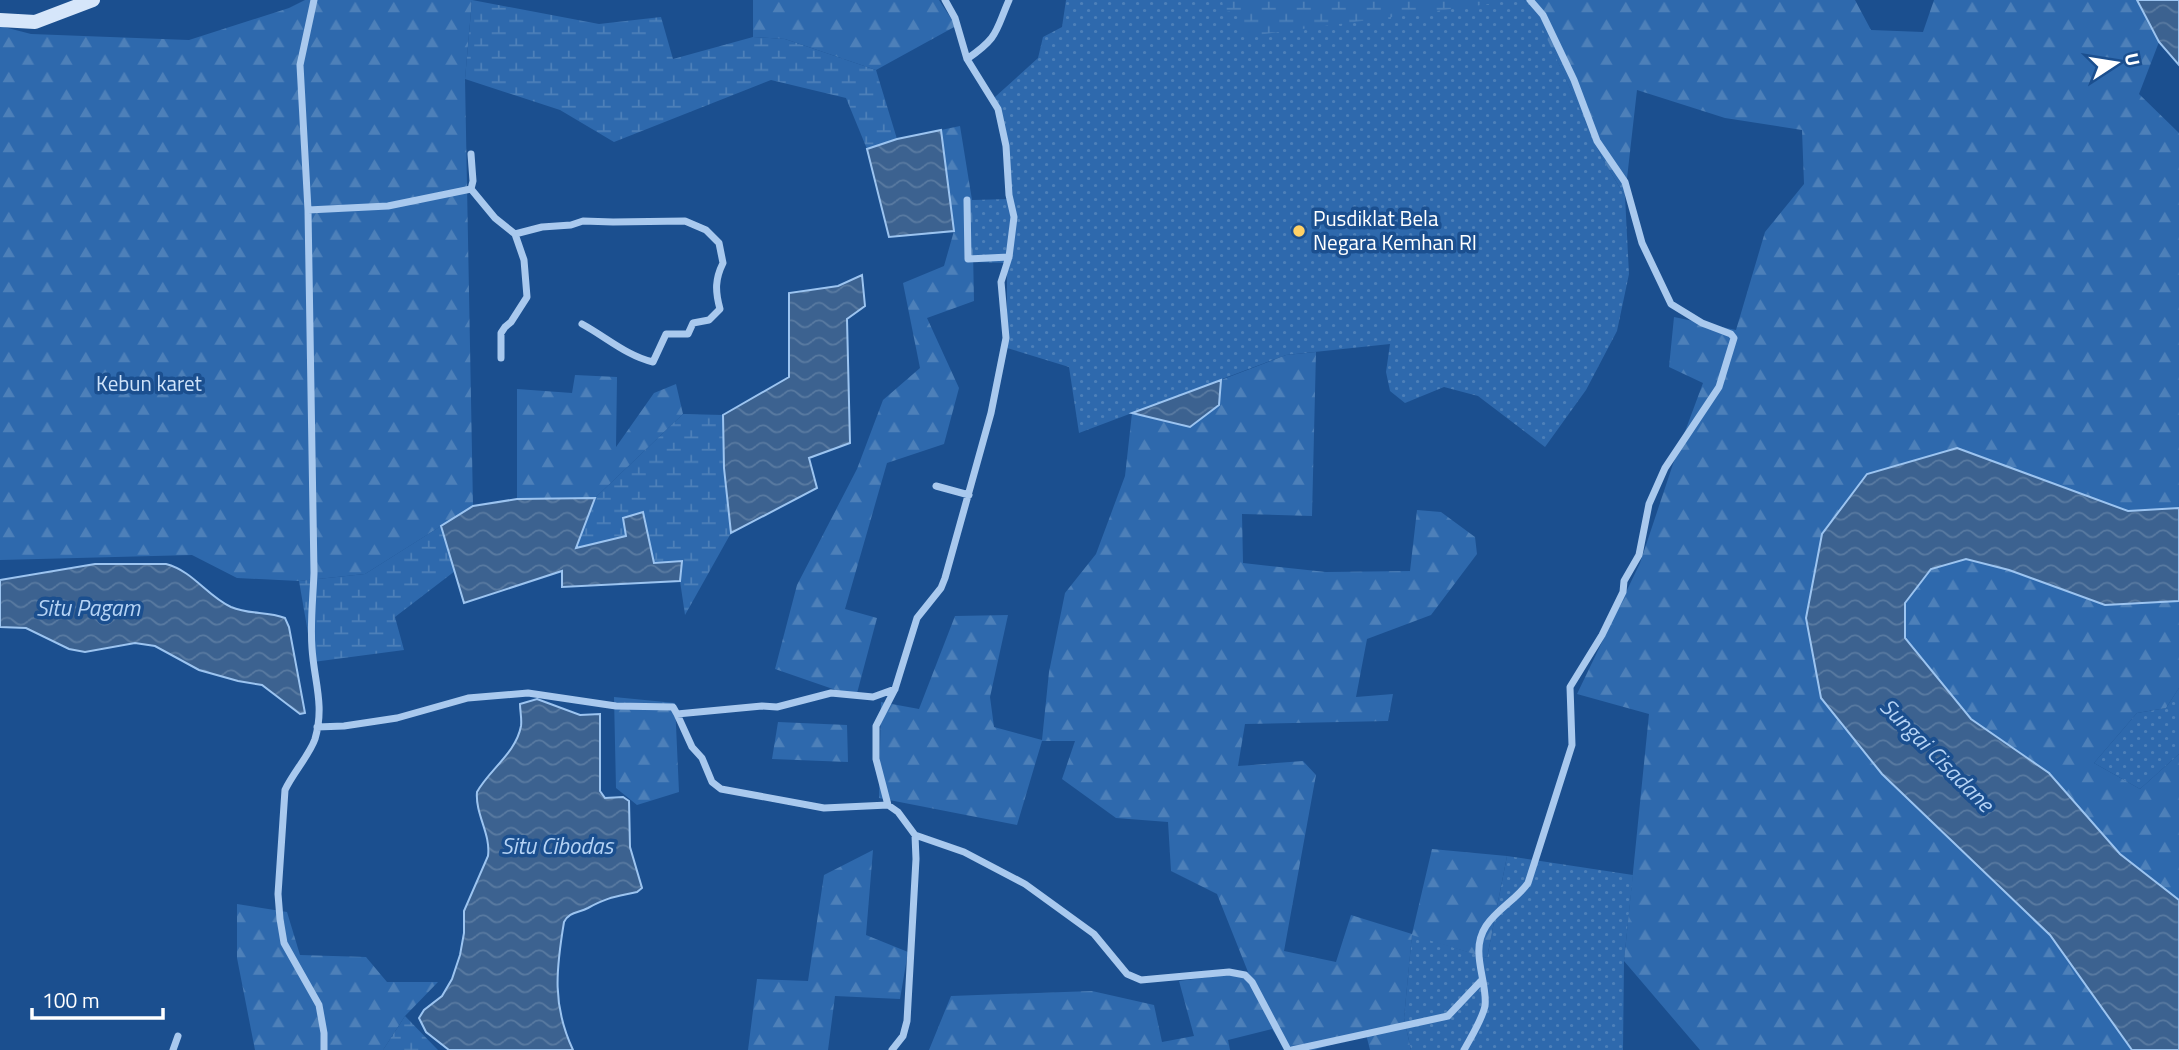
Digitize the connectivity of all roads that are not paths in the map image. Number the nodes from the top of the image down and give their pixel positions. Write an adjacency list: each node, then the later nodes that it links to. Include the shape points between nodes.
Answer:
1 (93, 0): 6 (main road, via 36,22)
2 (314, 0): 11 (street, via 300,65)
3 (945, 0): 7 (street)
4 (1009, 0): 7 (street, via 999,30)
5 (1530, 0): 23 (street, via 1543,15 1574,80 1597,141 1625,182 1642,243 1671,304 1734,338 1720,387 1665,468 1649,504 1639,555 1623,592 1570,687 1572,746 1528,884 1494,916 1482,935)
6 (0, 20)
7 (967, 59): 13 (street, via 995,101 1004,134 1014,217)
8 (471, 155): 9 (street)
9 (471, 189): 11 (street, via 388,206); 12 (street)
10 (967, 200): 13 (street, via 968,259)
11 (308, 210): 20 (street, via 311,631 321,704)
12 (515, 234): 14 (street, via 583,220 685,220 719,243 723,262 716,277 716,295 720,309 709,320 693,323 688,334 666,334 653,362 635,358); 15 (street, via 524,260 527,297 501,333)
13 (1009, 257): 17 (street, via 1001,282 1006,338)
14 (582, 324)
15 (501, 358)
16 (936, 486): 17 (street)
17 (969, 495): 18 (street, via 945,578 917,618)
18 (895, 689): 19 (street, via 873,697 831,693 777,707); 21 (street, via 876,726 876,759)
19 (677, 714): 20 (street, via 673,707 662,705 615,706 528,693 468,698 397,718); 21 (street, via 712,782 721,789 824,808)
20 (317, 727): 26 (street, via 314,741 285,790 278,894 284,943 318,1005)
21 (888, 804): 22 (street)
22 (915, 835): 27 (street, via 907,1021); 28 (street, via 964,852 1025,884 1094,934 1128,974 1141,981 1229,972 1245,975)
23 (1481, 981): 28 (street, via 1448,1016); 29 (street, via 1484,1009)
24 (178, 1036): 25 (street)
25 (173, 1050)
26 (324, 1050)
27 (892, 1050)
28 (1290, 1050)
29 (1464, 1050)

